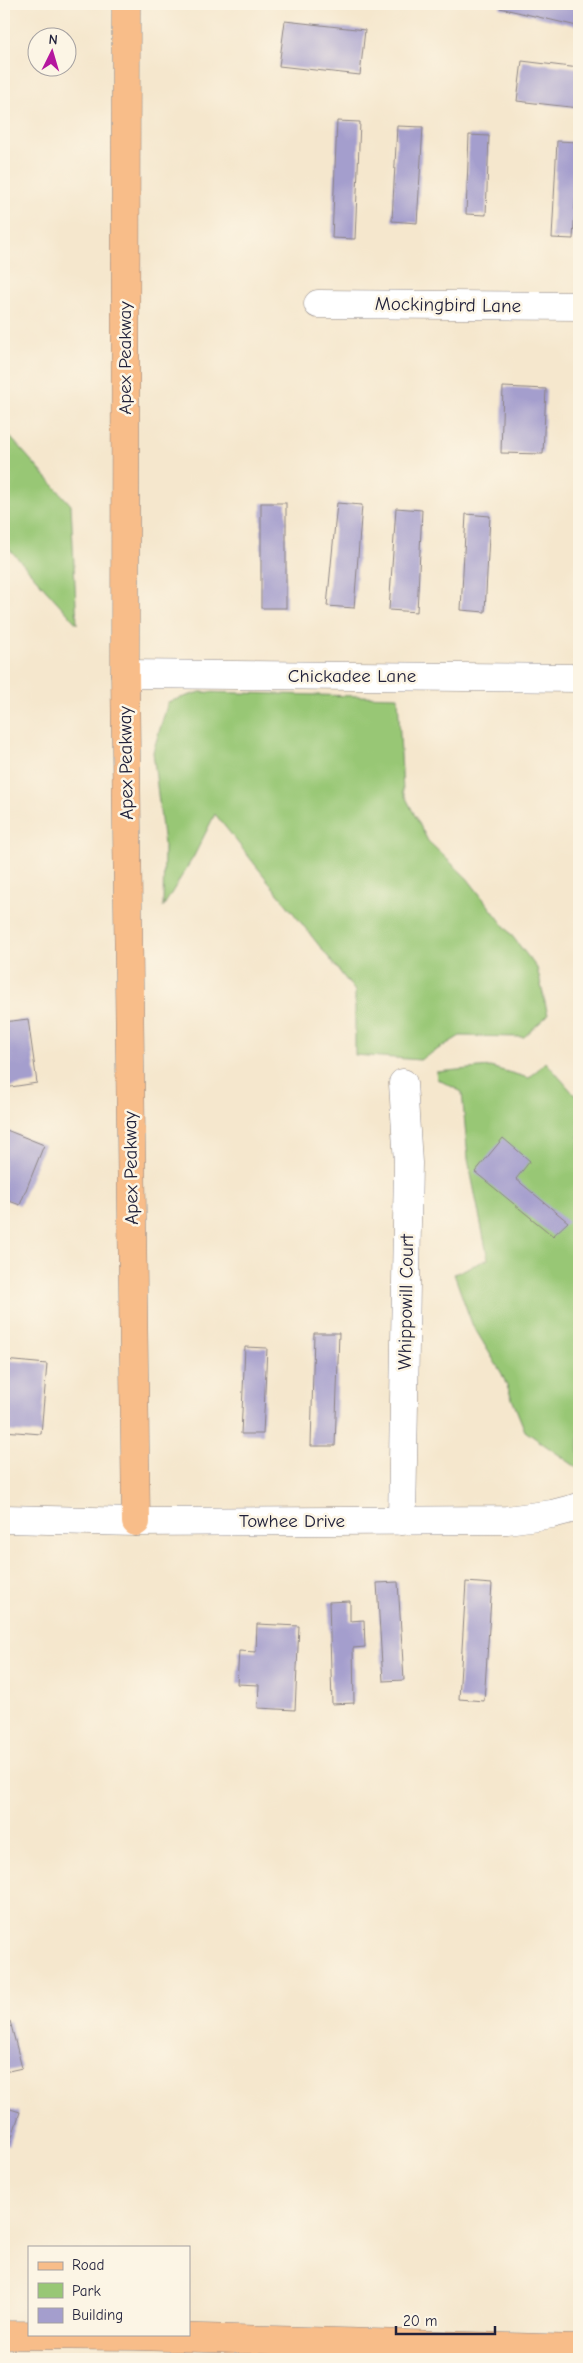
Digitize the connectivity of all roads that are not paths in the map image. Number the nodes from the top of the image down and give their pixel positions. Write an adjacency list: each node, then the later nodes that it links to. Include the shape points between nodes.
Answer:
1 (126, 4): 4 (main road, Apex Peakway)
2 (318, 304): 3 (street, Mockingbird Lane)
3 (579, 306)
4 (125, 674): 5 (street, Chickadee Lane); 10 (main road, Apex Peakway)
5 (579, 678)
6 (403, 1083): 9 (street, Whippowill Court, via 408,1163)
7 (579, 1506): 9 (street, Towhee Drive, via 552,1514 507,1520)
8 (4, 1519): 10 (street, Towhee Drive)
9 (402, 1521): 10 (street, Towhee Drive)
10 (136, 1522)
11 (4, 2335): 12 (main road)
12 (28, 2335)
13 (135, 2336): 14 (main road)
14 (579, 2349)

